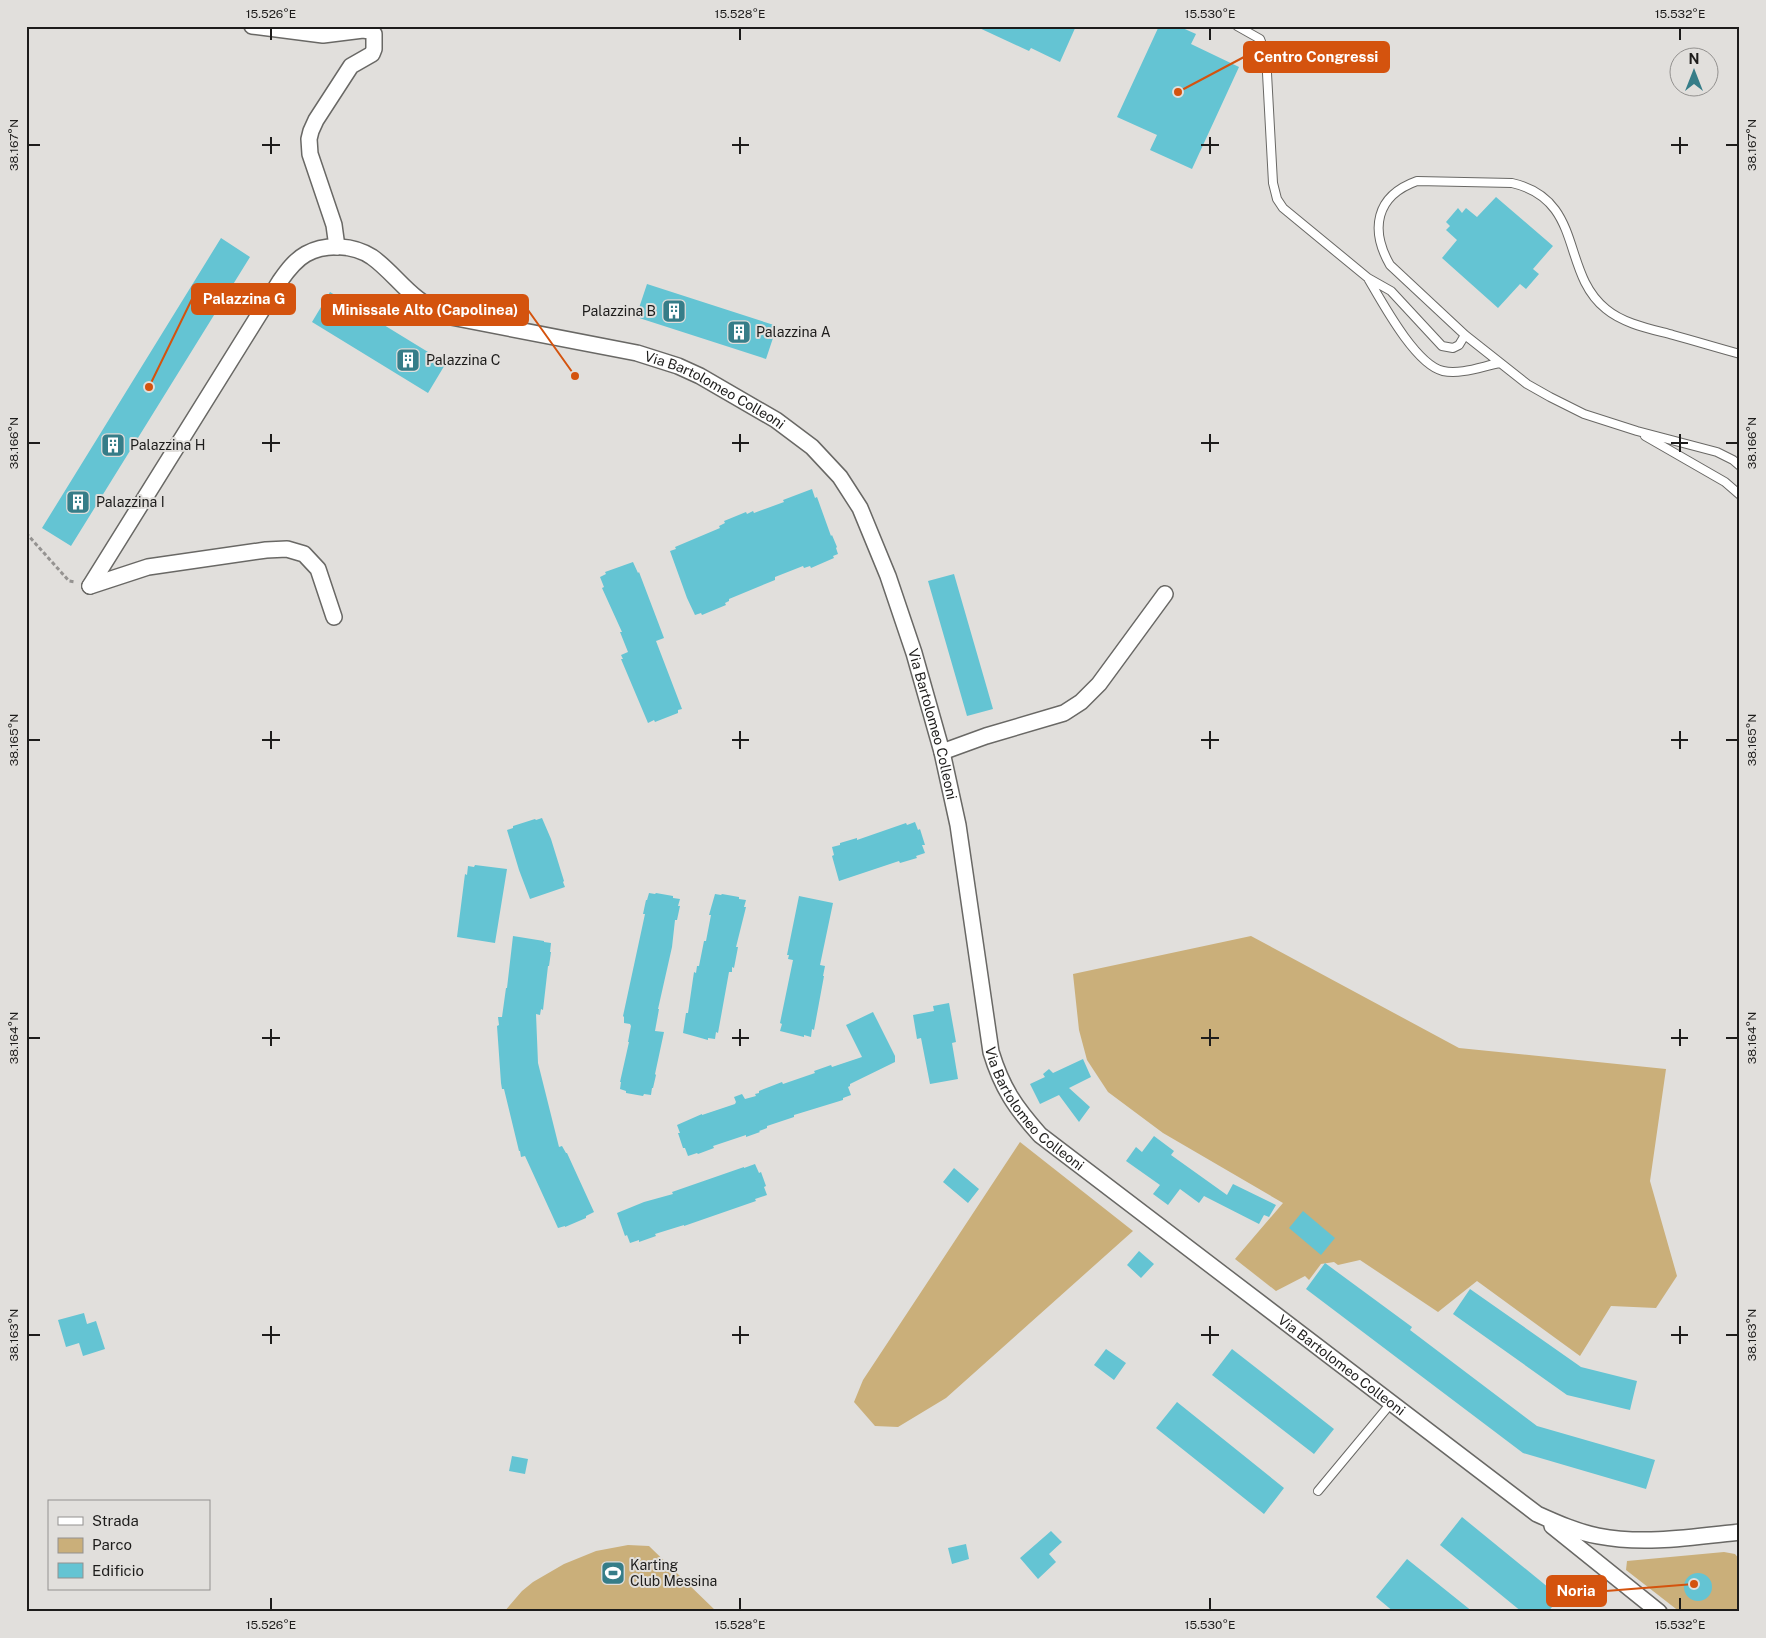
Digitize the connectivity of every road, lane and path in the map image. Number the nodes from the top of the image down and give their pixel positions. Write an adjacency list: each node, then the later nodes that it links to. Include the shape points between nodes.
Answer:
1 (252, 26): 3 (street, via 323,35 363,30 374,34 372,54 351,66 316,120 309,139 311,160 334,225)
2 (1237, 26): 4 (lane, via 1260,39 1266,55 1273,183 1277,199 1291,215)
3 (337, 247): 12 (street, Via Bartolomeo Colleoni, via 307,253 287,271); 15 (street, Via Bartolomeo Colleoni, via 363,252 387,269 417,298 451,317 654,358 700,376 796,433 827,461 860,508 888,576 914,653)
4 (1368, 278): 5 (lane, via 1391,291 1442,346 1453,348 1459,345); 7 (lane, via 1412,346 1429,364 1444,371 1458,372)
5 (1466, 334): 6 (lane, via 1390,265 1382,251 1379,215 1392,195 1408,184 1417,181 1512,183 1537,192 1560,215 1584,280 1593,296 1607,310 1647,328); 7 (lane)
6 (1740, 354)
7 (1500, 363): 8 (lane, via 1528,384 1584,414)
8 (1637, 431): 9 (lane, via 1717,452); 10 (lane, via 1725,482)
9 (1740, 466)
10 (1740, 495)
11 (26, 533): 12 (path, via 69,581)
12 (90, 586): 14 (street, via 148,567 287,549 304,554 318,569)
13 (1165, 594): 15 (street, via 1100,684 1081,702 1064,713)
14 (334, 617)
15 (942, 752): 16 (street, Via Bartolomeo Colleoni, via 958,825 988,1035 996,1066 1011,1099 1040,1135)
16 (1392, 1402): 17 (lane); 18 (street, Via Bartolomeo Colleoni)
17 (1318, 1491)
18 (1537, 1514): 19 (street, Via Bartolomeo Colleoni, via 1582,1532 1633,1540); 20 (street)
19 (1740, 1532)
20 (1659, 1612)

